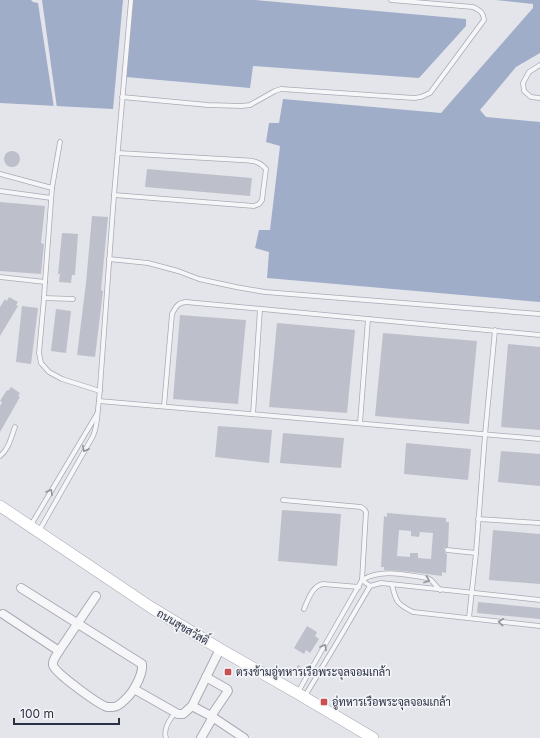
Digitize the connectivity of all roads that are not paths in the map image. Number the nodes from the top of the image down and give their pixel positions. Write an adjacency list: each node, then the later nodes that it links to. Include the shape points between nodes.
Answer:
1 (131, 0): 4 (lane)
2 (391, 0): 4 (lane, via 474,7 483,15 484,20 430,93 421,97 281,90 250,105 242,106)
3 (540, 65): 5 (lane, via 529,72 523,83 524,91 531,97)
4 (122, 97): 7 (lane)
5 (540, 98)
6 (60, 142): 9 (lane)
7 (118, 153): 11 (lane); 11 (lane, via 240,160 258,162 266,169 262,200 254,206)
8 (0, 174): 9 (lane)
9 (52, 188): 12 (lane)
10 (0, 191): 12 (lane)
11 (114, 195): 13 (lane)
12 (51, 198): 15 (lane)
13 (109, 259): 19 (lane, via 148,263 199,279 265,292); 23 (lane)
14 (0, 277): 15 (lane)
15 (45, 282): 16 (lane)
16 (44, 298): 17 (lane); 23 (lane, via 39,353 41,364 62,379)
17 (73, 300)
18 (260, 308): 20 (lane); 25 (lane, via 186,302 176,306 172,314); 27 (lane)
19 (540, 314)
20 (368, 319): 21 (lane); 28 (lane)
21 (494, 330): 22 (lane); 30 (lane)
22 (540, 335)
23 (100, 391): 24 (lane)
24 (99, 401): 25 (lane); 26 (lane)
25 (164, 406): 27 (lane)
26 (97, 413): 37 (lane, one-way to 26); 37 (lane, one-way to 37, via 93,436)
27 (253, 414): 28 (lane)
28 (360, 423): 30 (lane)
29 (14, 427): 32 (lane, via 8,446)
30 (485, 435): 31 (lane); 35 (lane)
31 (540, 439)
32 (0, 456)
33 (283, 500): 41 (lane, via 364,509 366,512)
34 (0, 506): 37 (main road, ถนนสุขสวัสดิ์)
35 (478, 518): 36 (lane); 39 (lane)
36 (540, 523)
37 (34, 529): 58 (main road, ถนนสุขสวัสดิ์, via 152,608)
38 (447, 550): 39 (lane)
39 (476, 553): 48 (lane)
40 (410, 576): 41 (lane, via 390,573); 44 (lane); 47 (lane, one-way to 47, via 427,578)
41 (362, 580): 43 (lane); 45 (lane)
42 (392, 584): 43 (lane); 44 (lane); 53 (lane, via 400,605 413,612)
43 (370, 586): 57 (lane)
44 (409, 586): 47 (lane)
45 (359, 587): 51 (lane, via 318,585 311,593); 56 (lane)
46 (21, 588): 54 (street)
47 (440, 590): 48 (lane)
48 (472, 593): 50 (lane); 53 (lane)
49 (96, 596): 54 (street)
50 (540, 600)
51 (304, 609)
52 (3, 614): 59 (street)
53 (469, 618): 55 (lane, one-way to 53)
54 (77, 624): 59 (street); 61 (street, via 142,664 143,669)
55 (540, 626)
56 (331, 634): 57 (lane); 62 (lane, one-way to 56)
57 (339, 639): 62 (lane)
58 (220, 649): 60 (street); 62 (main road, ถนนสุขสวัสดิ์)
59 (59, 651): 61 (street, via 53,663 56,670 74,686 106,706 116,707)
60 (208, 675): 63 (street); 65 (street, via 228,691)
61 (134, 689): 64 (street)
62 (301, 695): 69 (main road, ถนนสุขสวัสดิ์)
63 (192, 706): 64 (street, via 183,714); 65 (street)
64 (175, 712): 66 (lane, via 165,730)
65 (212, 717): 67 (street); 68 (street)
66 (166, 738)
67 (201, 738)
68 (242, 738)
69 (373, 738)

